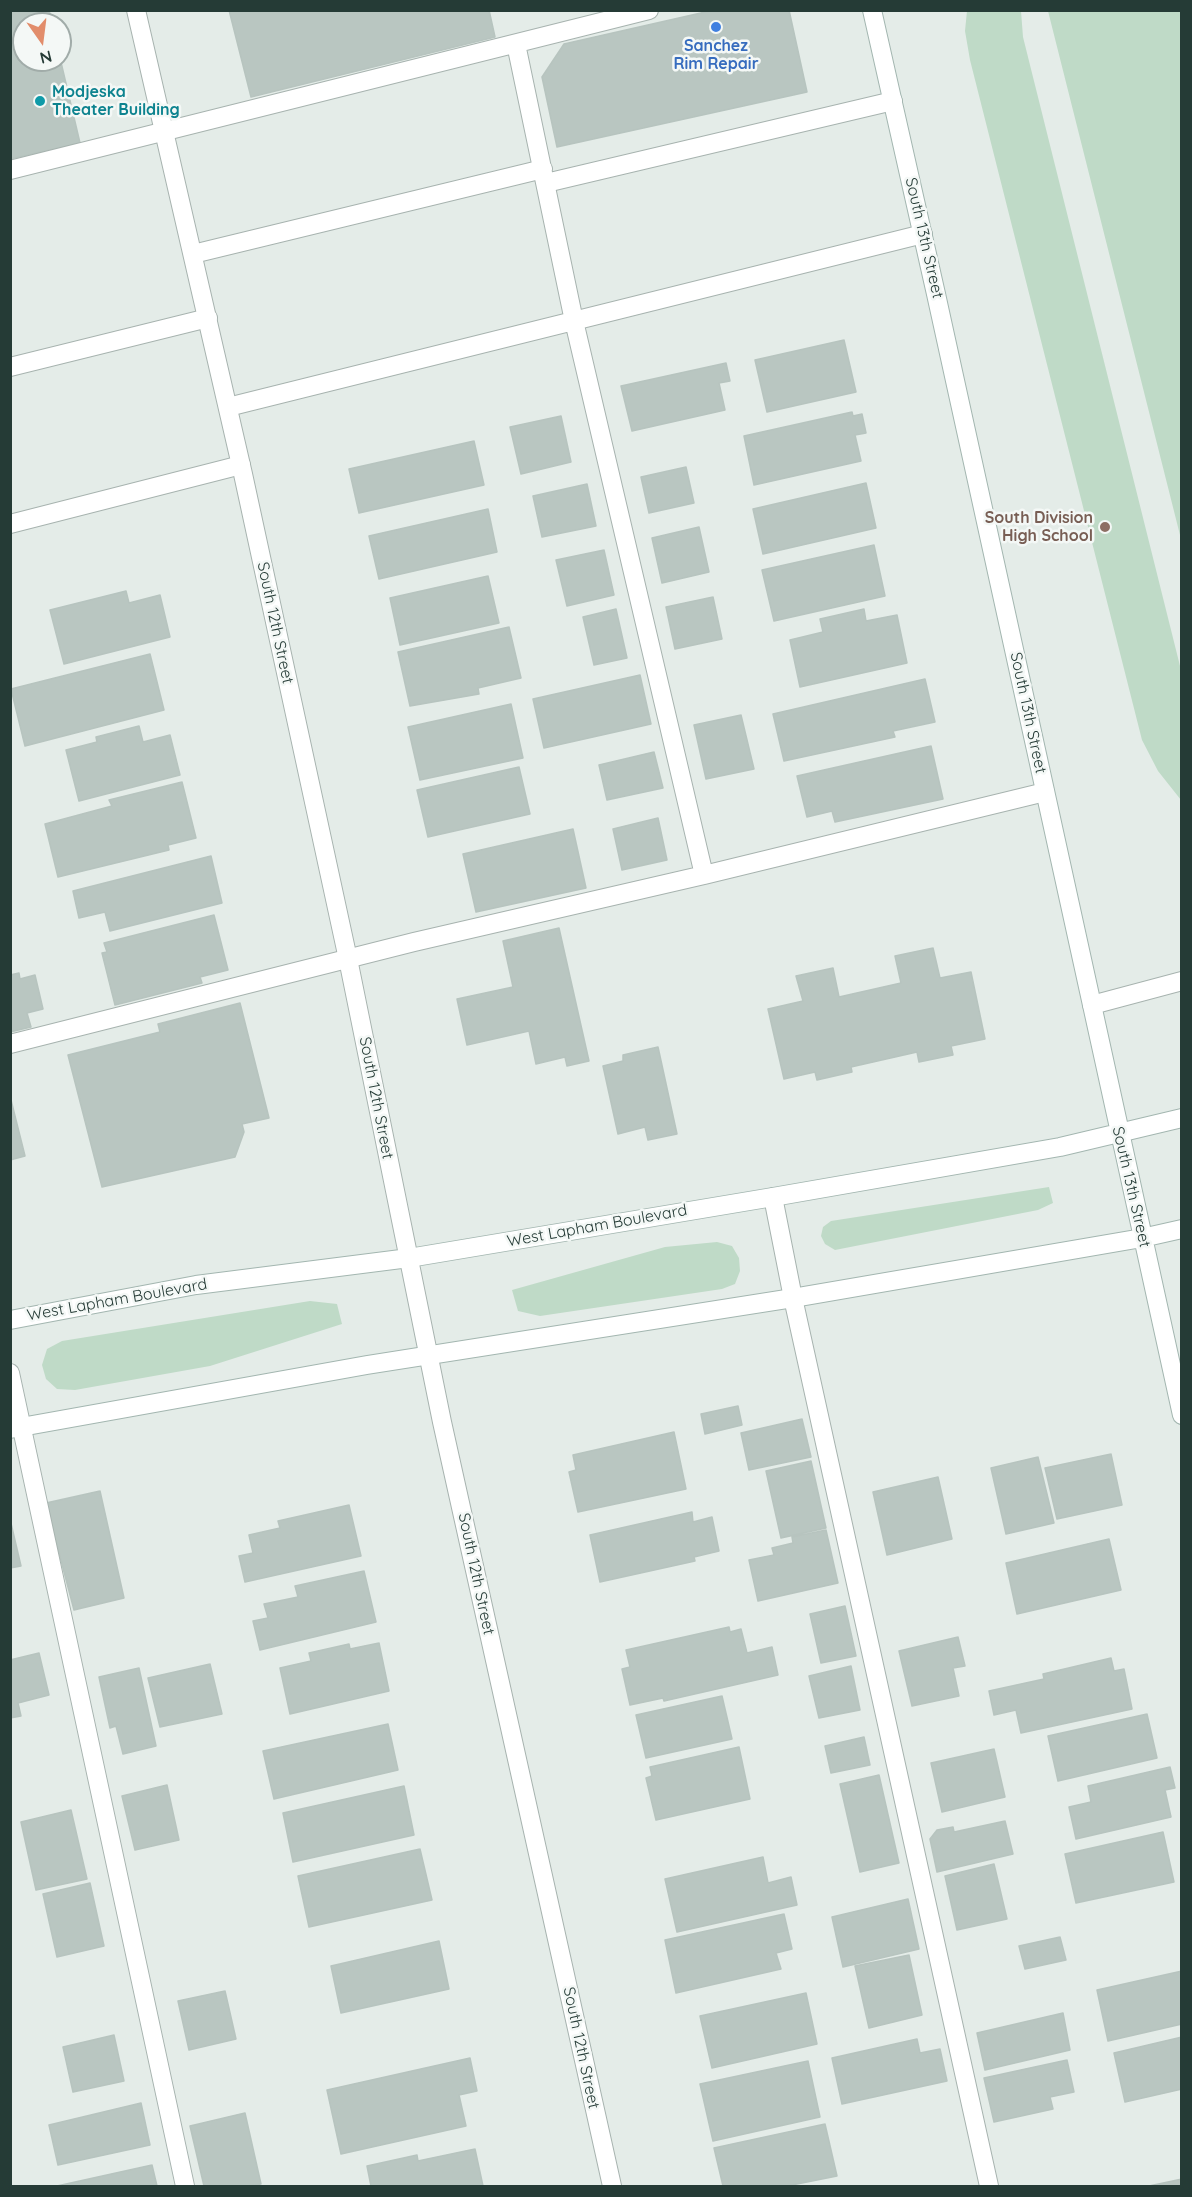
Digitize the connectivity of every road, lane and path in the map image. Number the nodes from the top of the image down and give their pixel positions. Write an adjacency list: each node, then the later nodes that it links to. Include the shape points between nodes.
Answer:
1 (136, 10): 6 (street, South 12th Street)
2 (648, 10): 4 (street)
3 (872, 10): 5 (street, South 13th Street)
4 (516, 44): 6 (street); 8 (street)
5 (893, 101): 8 (street); 9 (street, South 13th Street)
6 (165, 131): 7 (street); 10 (street, South 12th Street)
7 (10, 170)
8 (544, 176): 10 (street); 12 (street)
9 (922, 234): 12 (street); 17 (street, South 13th Street)
10 (193, 254): 11 (street, South 12th Street)
11 (208, 318): 13 (street); 14 (street, South 12th Street)
12 (574, 321): 14 (street); 18 (street)
13 (10, 367)
14 (228, 407): 15 (street, South 12th Street)
15 (241, 465): 16 (street); 19 (street, South 12th Street)
16 (10, 524)
17 (1045, 792): 18 (street); 21 (street, South 13th Street)
18 (704, 875): 19 (street)
19 (348, 959): 22 (street); 28 (street, South 12th Street)
20 (1182, 981): 21 (street)
21 (1092, 1005): 24 (street, South 13th Street)
22 (10, 1044)
23 (1182, 1118): 24 (street, West Lapham Boulevard)
24 (1119, 1133): 25 (street, West Lapham Boulevard, via 1060,1147); 27 (street, South 13th Street)
25 (773, 1197): 28 (street, West Lapham Boulevard); 29 (street)
26 (1182, 1229): 27 (street)
27 (1142, 1238): 29 (street); 33 (street, South 13th Street)
28 (409, 1257): 30 (street, West Lapham Boulevard, via 196,1285); 31 (street, South 12th Street)
29 (793, 1298): 31 (street); 37 (street)
30 (10, 1320)
31 (428, 1356): 34 (street); 36 (street, South 12th Street)
32 (10, 1374): 34 (street)
33 (1182, 1415)
34 (17, 1428): 35 (street)
35 (185, 2187)
36 (612, 2187)
37 (989, 2187)

